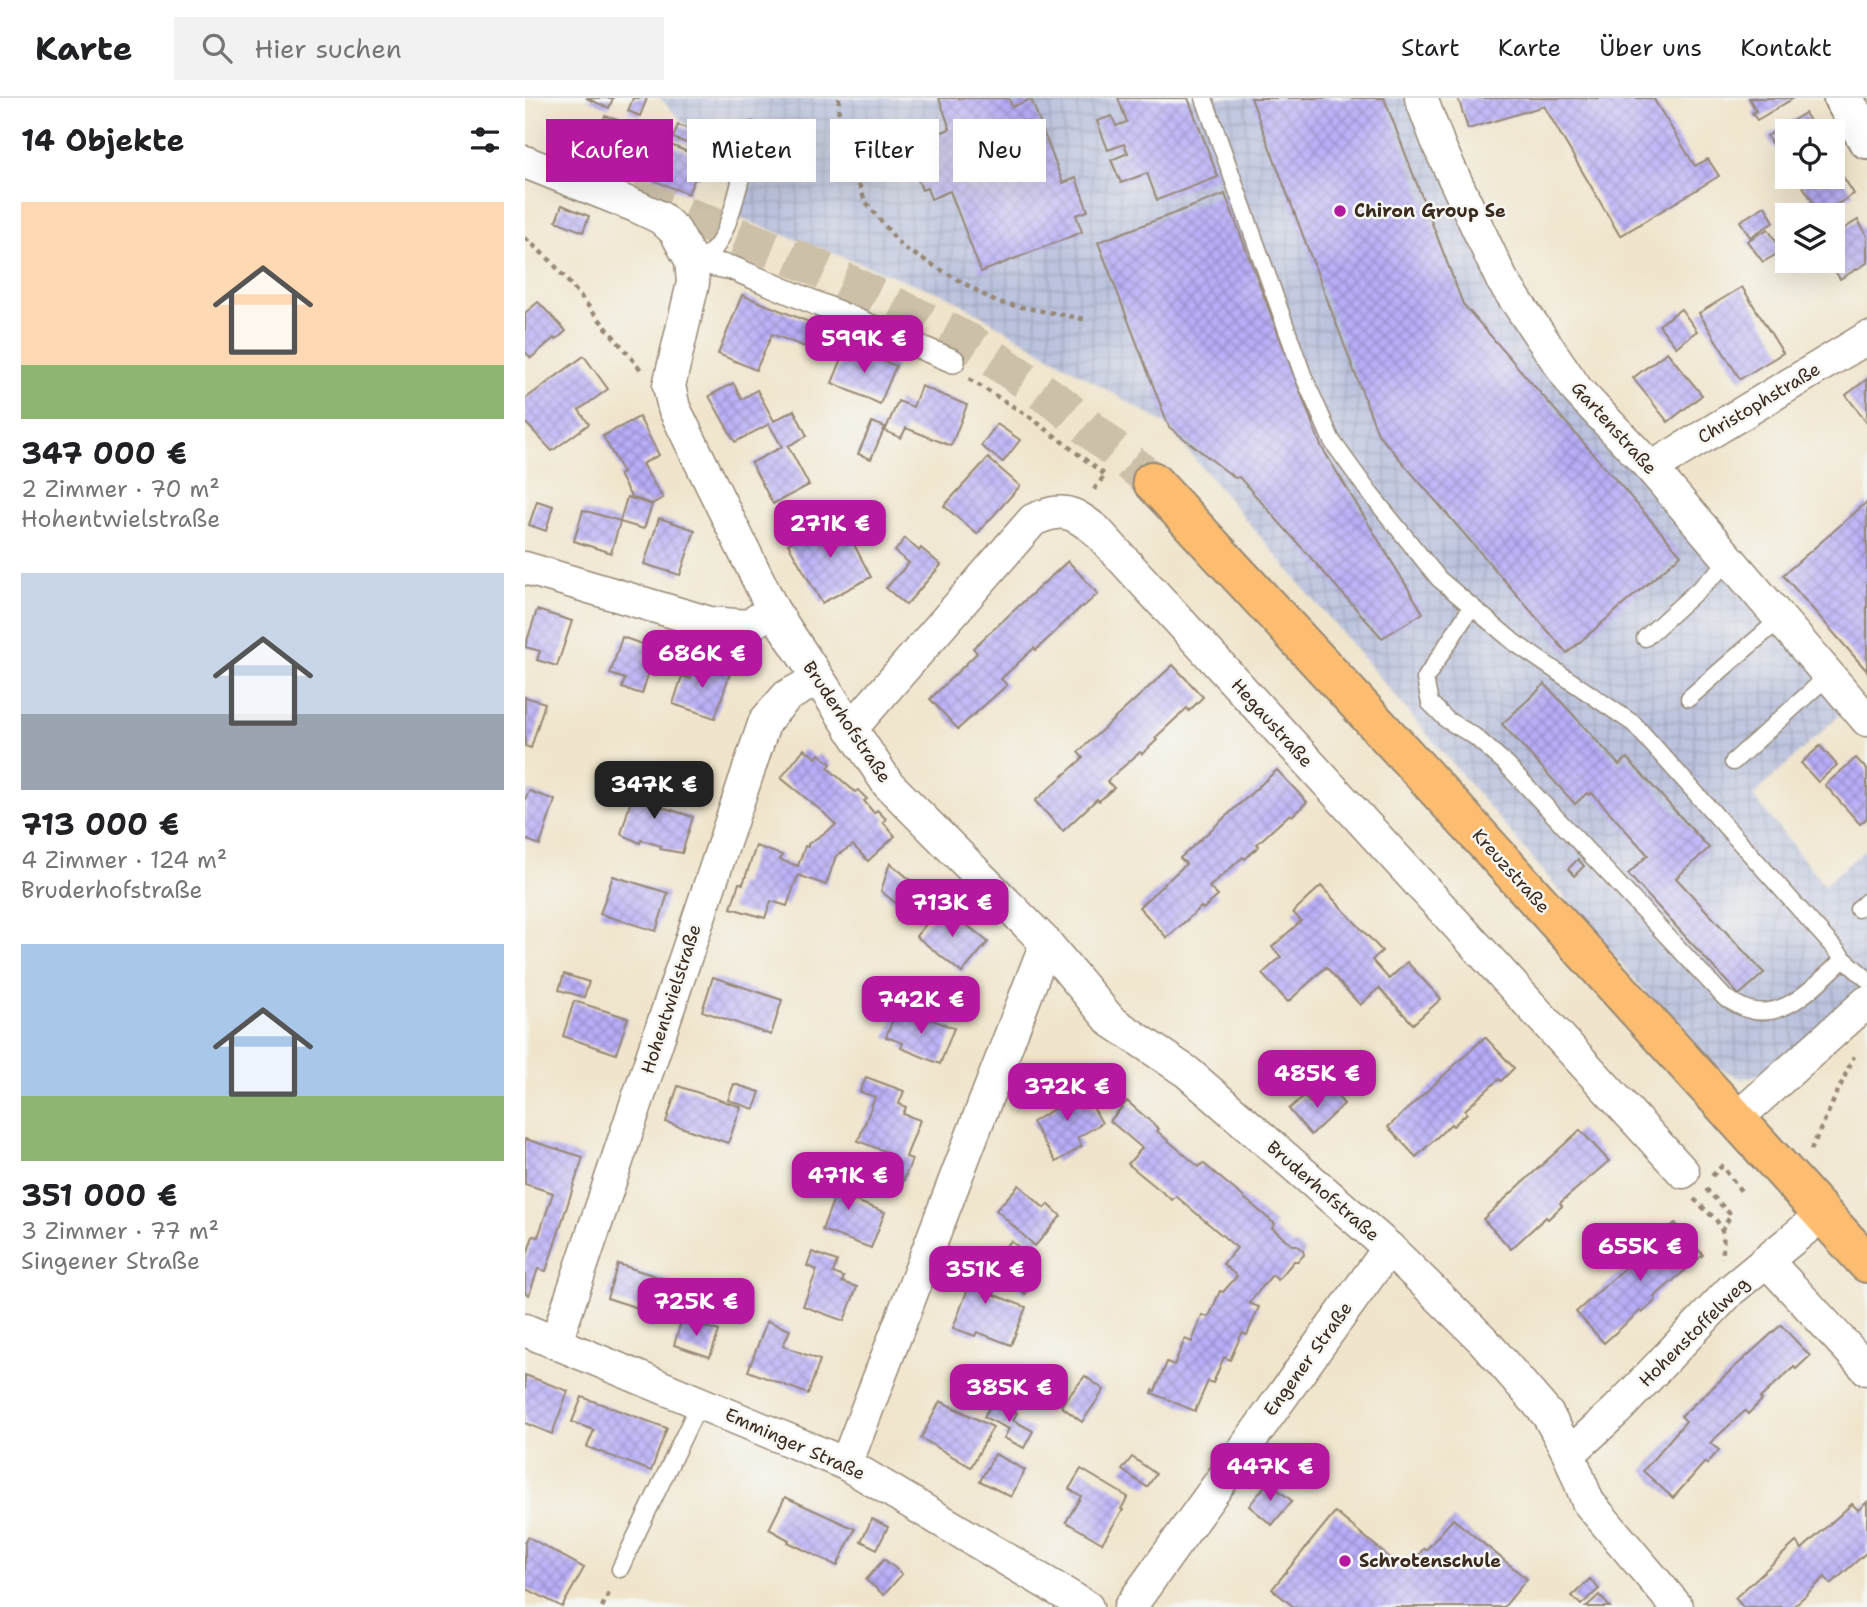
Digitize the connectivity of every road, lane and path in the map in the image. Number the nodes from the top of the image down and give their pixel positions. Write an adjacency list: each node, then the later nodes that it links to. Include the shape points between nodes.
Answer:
1 (839, 98): 10 (path, via 838,126 865,201 902,247 996,302)
2 (1204, 98): 19 (lane, via 1303,375 1332,441 1439,579)
3 (1421, 98): 14 (street, Gartenstraße, via 1502,280 1577,390)
4 (1843, 98): 5 (street)
5 (1867, 139)
6 (525, 162): 9 (street, via 661,218)
7 (740, 182): 9 (lane, via 721,242 712,253)
8 (525, 238): 13 (path, via 551,261)
9 (691, 260): 12 (street, via 732,268); 13 (street, Bruderhofstraße, via 693,283 669,386)
10 (1084, 319)
11 (1867, 338): 14 (street, Christophstraße)
12 (953, 361): 16 (path, via 958,372 1033,419 1105,475)
13 (674, 408): 20 (street, Bruderhofstraße)
14 (1651, 468): 17 (street, Gartenstraße)
15 (1152, 481): 33 (main road, Kreuzstraße)
16 (1075, 514): 27 (street, via 1053,511 1033,520); 36 (street, Hegaustraße, via 1096,530)
17 (1730, 561): 21 (street, Gartenstraße); 22 (lane)
18 (525, 568): 20 (street, via 710,623 748,626)
19 (1472, 606): 30 (lane, via 1515,643 1634,724); 30 (lane, via 1426,680 1430,703 1504,762 1725,998 1750,1010 1773,1012 1797,1000)
20 (773, 610): 24 (street, Bruderhofstraße)
21 (1780, 619): 23 (street, Gartenstraße); 25 (lane)
22 (1645, 638)
23 (1829, 675): 26 (street, Gartenstraße); 28 (lane)
24 (818, 680): 27 (street, Bruderhofstraße); 45 (street, Hohentwielstraße, via 787,695 765,721)
25 (1689, 698)
26 (1867, 720)
27 (851, 729): 29 (street, Bruderhofstraße, via 888,784)
28 (1733, 762)
29 (1046, 943): 40 (street, Bruderhofstraße, via 1111,1021 1187,1072); 49 (street)
30 (1844, 959): 31 (lane)
31 (1867, 979)
32 (1865, 1009): 33 (street); 34 (path, via 1861,1039)
33 (1736, 1119): 38 (main road, Kreuzstraße)
34 (1809, 1154)
35 (1722, 1166): 37 (path)
36 (1692, 1178): 39 (path, via 1731,1215); 39 (path, via 1681,1187)
37 (1741, 1191)
38 (1822, 1215): 41 (street, Hohenstoffelweg); 42 (main road, Kreuzstraße)
39 (1723, 1228): 43 (path, via 1721,1273)
40 (1389, 1248): 48 (street, Bruderhofstraße, via 1482,1339 1540,1405); 52 (street, Engener Straße)
41 (1767, 1261): 43 (street, Hohenstoffelweg); 46 (street)
42 (1867, 1263)
43 (1731, 1290): 48 (street, Hohenstoffelweg)
44 (525, 1331): 45 (street, Emminger Straße)
45 (556, 1342): 47 (street, Emminger Straße)
46 (1867, 1369)
47 (700, 1402): 49 (street, Emminger Straße); 50 (lane)
48 (1569, 1454): 53 (street, Bruderhofstraße, via 1588,1502)
49 (846, 1464): 51 (street, Emminger Straße)
50 (620, 1569)
51 (1087, 1607)
52 (1130, 1607)
53 (1677, 1607)

